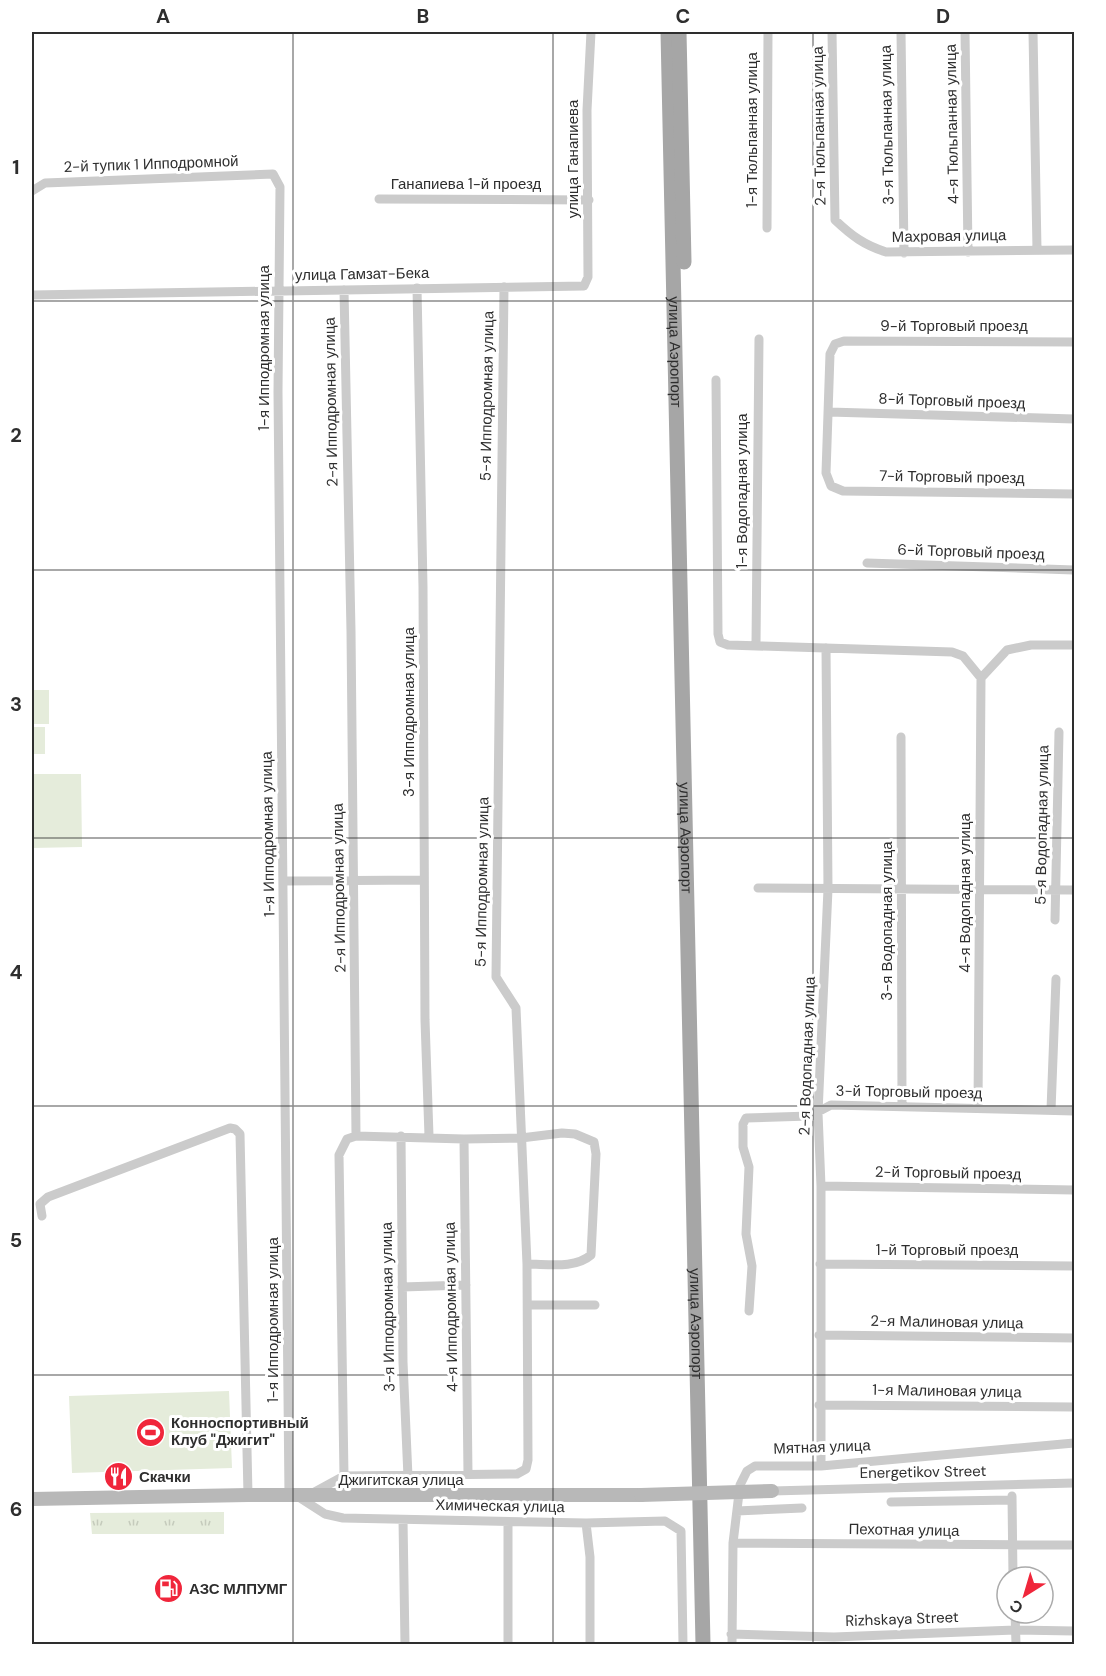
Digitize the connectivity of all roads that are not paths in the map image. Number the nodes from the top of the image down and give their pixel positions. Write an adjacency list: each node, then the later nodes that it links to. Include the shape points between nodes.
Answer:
1 (591, 32): 12 (street, улица Ганапиева, via 587,110)
2 (668, 32): 107 (main road, улица Аэропорт)
3 (679, 32): 108 (main road, улица Аэропорт)
4 (768, 32): 14 (street, 1-я Тюльпанная улица)
5 (832, 32): 13 (street, 2-я Тюльпанная улица)
6 (900, 32): 18 (street, 3-я Тюльпанная улица)
7 (966, 32): 17 (street, 4-я Тюльпанная улица)
8 (1033, 32): 15 (street)
9 (273, 174): 10 (street, 2-й тупик 1 Ипподромной, via 45,183); 23 (street, 1-я Ипподромная улица, via 280,187)
10 (32, 191)
11 (379, 199): 12 (street, Ганапиева 1-й проезд)
12 (589, 200): 19 (street, улица Ганапиева, via 588,277)
13 (836, 220): 18 (street, Махровая улица, via 865,246)
14 (767, 228)
15 (1037, 250): 16 (street, Махровая улица); 17 (street, Махровая улица)
16 (1074, 250)
17 (968, 252): 18 (street, Махровая улица)
18 (904, 253)
19 (584, 286): 20 (street, улица Гамзат-Бека)
20 (504, 287): 21 (street, улица Гамзат-Бека); 58 (street, 5-я Ипподромная улица, via 496,977 516,1008)
21 (417, 288): 22 (street, улица Гамзат-Бека); 40 (street, 3-я Ипподромная улица)
22 (344, 290): 23 (street, улица Гамзат-Бека); 39 (street, 2-я Ипподромная улица)
23 (279, 291): 24 (street, улица Гамзат-Бека); 41 (street, 1-я Ипподромная улица)
24 (32, 295)
25 (759, 339): 33 (street, 1-я Водопадная улица)
26 (1074, 342): 28 (street, 9-й Торговый проезд, via 844,341 835,344 830,354)
27 (716, 380): 33 (street, via 718,634 720,642 728,645)
28 (829, 412): 29 (street, 8-й Торговый проезд); 30 (street, 7-й Торговый проезд, via 826,473 831,486 843,491)
29 (1074, 419)
30 (1074, 494)
31 (867, 563): 32 (street, 6-й Торговый проезд)
32 (1074, 570)
33 (756, 644): 35 (street)
34 (1074, 645): 36 (street, via 1031,645 1007,650)
35 (826, 648): 36 (street, via 952,652 963,656); 44 (street, 2-я Водопадная улица)
36 (981, 678): 45 (street, 4-я Водопадная улица)
37 (1059, 732): 46 (street, 5-я Водопадная улица)
38 (901, 737): 43 (street, 3-я Водопадная улица)
39 (354, 880): 40 (street); 41 (street); 55 (street, 2-я Ипподромная улица)
40 (424, 880): 57 (street, 3-я Ипподромная улица)
41 (283, 881): 84 (street, 1-я Ипподромная улица)
42 (758, 888): 44 (street)
43 (902, 888): 44 (street); 45 (street); 50 (street, 3-я Водопадная улица)
44 (828, 889): 54 (street, 2-я Водопадная улица)
45 (981, 889): 46 (street); 51 (street, 4-я Водопадная улица)
46 (1057, 890): 47 (street); 48 (street, 5-я Водопадная улица)
47 (1074, 890)
48 (1055, 920)
49 (1056, 979): 52 (street)
50 (902, 1105): 51 (street, 3-й Торговый проезд); 54 (street, 3-й Торговый проезд, via 831,1105)
51 (978, 1108): 52 (street, 3-й Торговый проезд)
52 (1051, 1110): 53 (street, 3-й Торговый проезд)
53 (1074, 1111)
54 (818, 1113): 60 (street, 2-я Водопадная улица); 70 (street, 3-й Торговый проезд, via 804,1117 746,1118 743,1124 743,1147 749,1167)
55 (356, 1136): 56 (street); 78 (street, via 347,1139 339,1155)
56 (401, 1136): 57 (street); 67 (street, 3-я Ипподромная улица)
57 (429, 1136): 59 (street)
58 (521, 1138): 59 (street); 63 (street, 5-я Ипподромная улица); 63 (street, via 574,1134 594,1142 596,1147 591,1255 573,1264)
59 (464, 1139): 66 (street, 4-я Ипподромная улица)
60 (821, 1186): 61 (street, 2-й Торговый проезд); 64 (street, 2-я Водопадная улица)
61 (1074, 1190)
62 (42, 1215): 83 (street, via 39,1204 48,1197 230,1128 240,1134)
63 (527, 1264): 68 (street, 5-я Ипподромная улица)
64 (820, 1264): 65 (street, 1-й Торговый проезд); 71 (street, 2-я Водопадная улица)
65 (1074, 1266)
66 (466, 1285): 67 (street); 77 (street, 4-я Ипподромная улица)
67 (402, 1287): 79 (street, 3-я Ипподромная улица)
68 (528, 1305): 69 (street); 77 (street, 5-я Ипподромная улица, via 526,1469 517,1474)
69 (595, 1305)
70 (749, 1311)
71 (819, 1335): 72 (street, 2-я Малиновая улица); 73 (street, 2-я Водопадная улица)
72 (1074, 1338)
73 (819, 1405): 74 (street, 1-я Малиновая улица); 76 (street, 2-я Водопадная улица)
74 (1074, 1407)
75 (1074, 1443): 76 (street, Мятная улица)
76 (821, 1466): 89 (street, Мятная улица, via 755,1466 747,1471 740,1485)
77 (468, 1474): 79 (street)
78 (344, 1476): 79 (street); 84 (street)
79 (408, 1477)
80 (1074, 1483): 81 (street, Energetikov Street)
81 (1012, 1485): 82 (street, Energetikov Street); 86 (street)
82 (772, 1491): 84 (street, Джигитская улица, bridge)
83 (248, 1495): 84 (street, Джигитская улица); 85 (street, Джигитская улица)
84 (298, 1496): 90 (street, Химическая улица, via 325,1514)
85 (32, 1499)
86 (1012, 1500): 87 (street); 95 (street)
87 (891, 1502)
88 (802, 1508): 89 (street)
89 (737, 1511): 93 (street, Мятная улица)
90 (403, 1520): 91 (street, Химическая улица); 103 (street)
91 (508, 1522): 92 (street, Химическая улица); 104 (street)
92 (585, 1523): 105 (street, Химическая улица, via 590,1557); 106 (street, via 665,1521 681,1531)
93 (733, 1543): 95 (street, Пехотная улица); 100 (street, Мятная улица)
94 (1074, 1545): 95 (street, Пехотная улица)
95 (1012, 1546): 96 (street)
96 (1013, 1565)
97 (1016, 1625): 98 (street)
98 (1016, 1630): 99 (street, Rizhskaya Street); 101 (street, Rizhskaya Street); 111 (street)
99 (1074, 1631)
100 (731, 1634): 102 (street, Rizhskaya Street); 109 (street, Мятная улица)
101 (919, 1634): 102 (street, Rizhskaya Street); 110 (street)
102 (834, 1640)
103 (405, 1644)
104 (508, 1644)
105 (590, 1644)
106 (683, 1644)
107 (703, 1644)
108 (713, 1644)
109 (732, 1644)
110 (920, 1644)
111 (1016, 1644)

